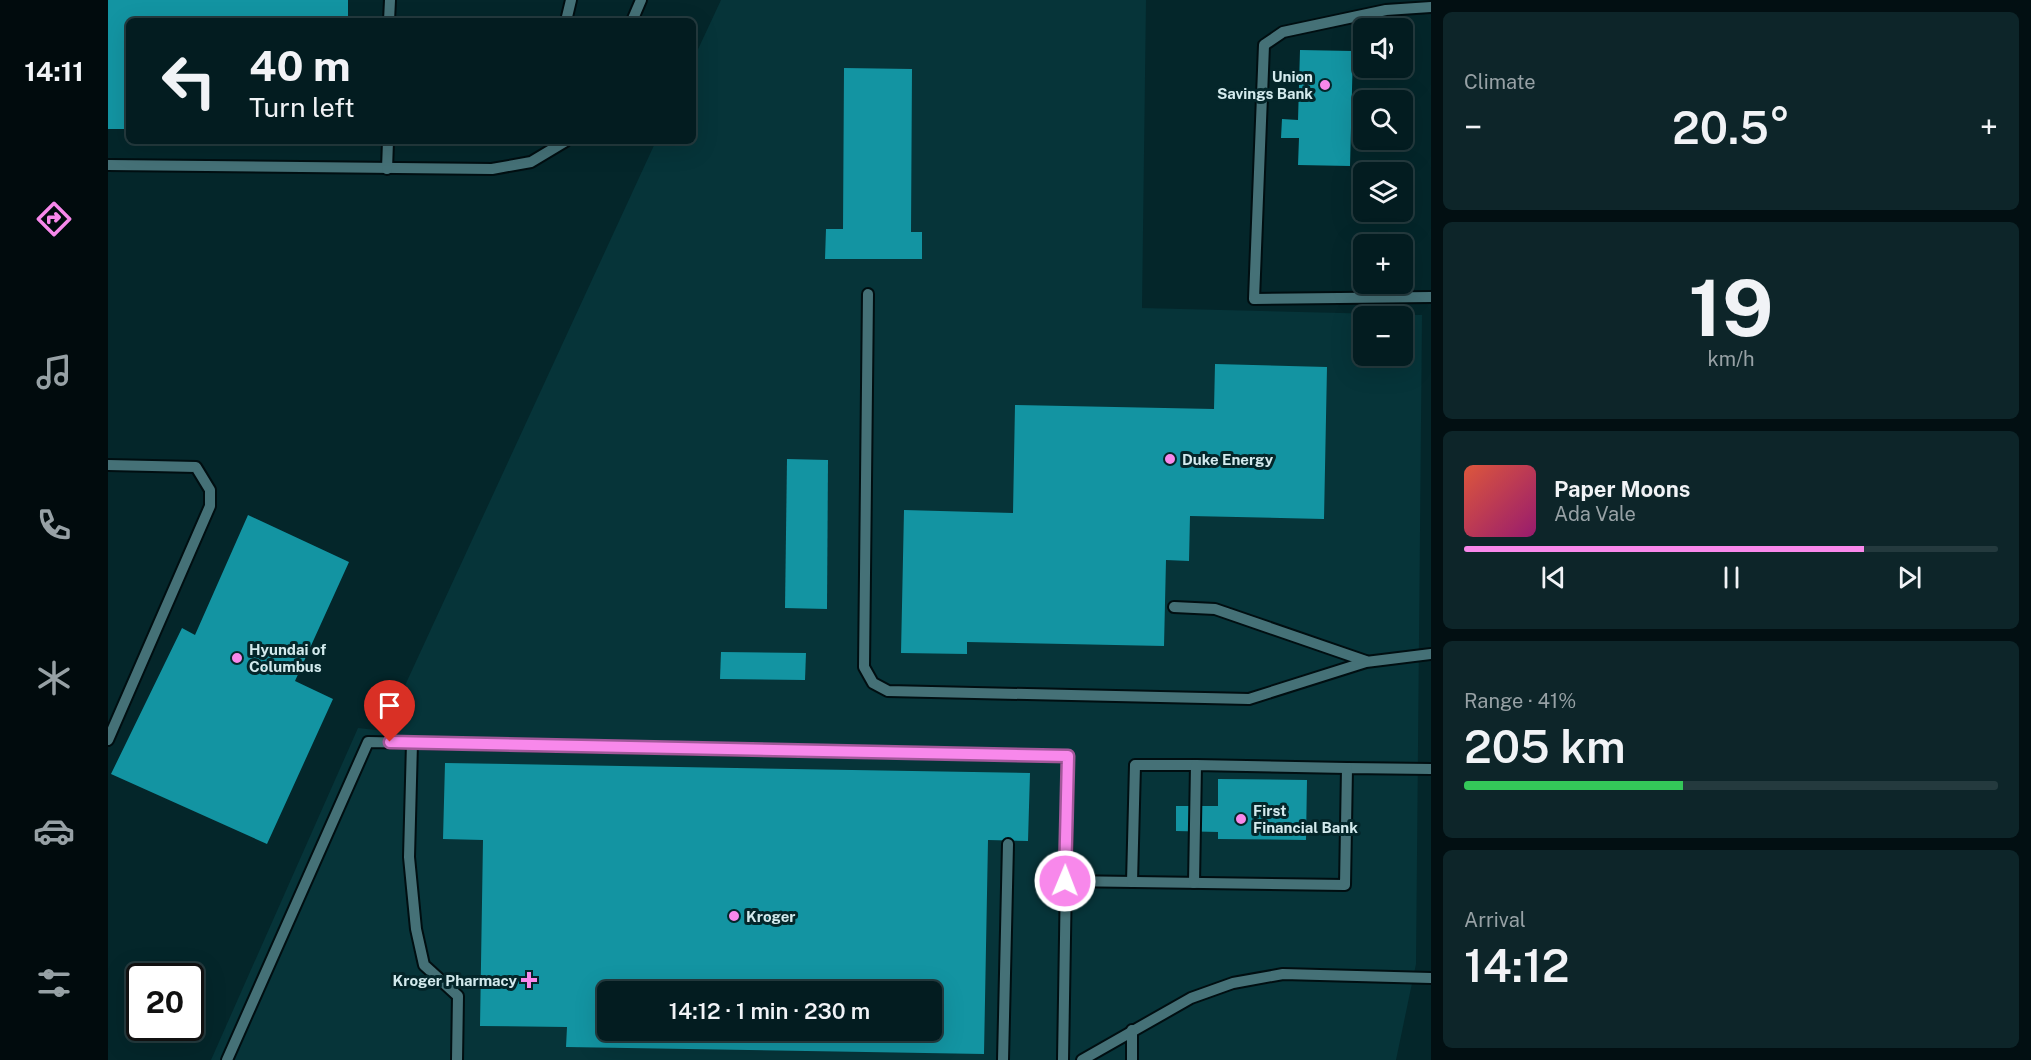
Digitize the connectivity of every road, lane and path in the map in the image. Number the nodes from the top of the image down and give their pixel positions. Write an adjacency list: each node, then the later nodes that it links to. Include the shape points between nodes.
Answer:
1 (390, 0): 5 (lane)
2 (571, 0): 6 (lane)
3 (641, 0): 7 (lane)
4 (1431, 7): 13 (lane, via 1386,10 1283,32 1264,45 1254,299)
5 (389, 18)
6 (567, 18)
7 (633, 18)
8 (388, 144): 11 (lane)
9 (561, 144): 11 (lane, via 531,162 492,169)
10 (108, 165): 11 (lane)
11 (387, 169)
12 (868, 294): 17 (lane, via 864,668 873,684 888,691 1249,699)
13 (1431, 297)
14 (108, 465): 18 (lane, via 196,467 210,490 210,507)
15 (1174, 608): 17 (lane, via 1215,609)
16 (1431, 654): 17 (lane)
17 (1366, 662)
18 (108, 740)
19 (412, 743): 24 (lane, via 1068,756); 29 (lane, via 368,742); 30 (lane, via 409,857 416,929 424,965 458,996)
20 (1196, 765): 21 (lane); 25 (lane, via 1135,765); 26 (lane)
21 (1347, 768): 22 (lane); 26 (lane, via 1346,885)
22 (1431, 769)
23 (1008, 844): 31 (lane)
24 (1065, 881): 25 (lane); 32 (lane)
25 (1132, 882): 26 (lane)
26 (1194, 883)
27 (1431, 978): 28 (lane, via 1283,974 1233,983 1191,998)
28 (1132, 1030): 33 (lane); 34 (lane)
29 (227, 1060)
30 (457, 1060)
31 (1004, 1060)
32 (1063, 1060)
33 (1082, 1060)
34 (1132, 1060)

